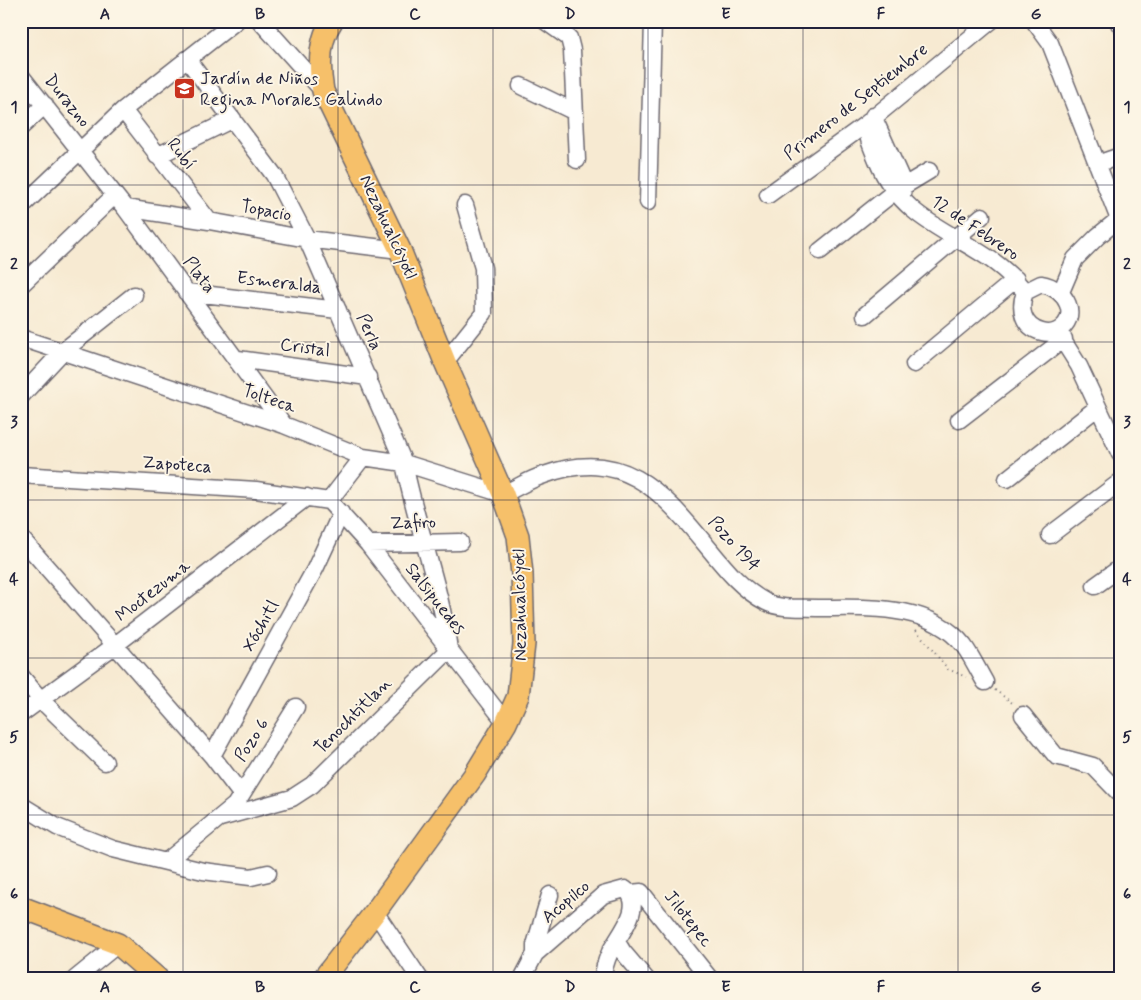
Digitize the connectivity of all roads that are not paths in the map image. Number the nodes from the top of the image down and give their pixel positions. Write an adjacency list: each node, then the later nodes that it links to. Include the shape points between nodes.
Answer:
1 (236, 21): 10 (street)
2 (260, 21): 13 (street)
3 (332, 21): 13 (main road, via 321,51)
4 (546, 21): 16 (street, via 568,38 570,44)
5 (653, 21): 29 (street)
6 (991, 21): 18 (street, Primero de Septiembre)
7 (1034, 21): 24 (street, via 1050,43)
8 (1118, 21): 9 (street)
9 (1120, 25)
10 (188, 59): 15 (street); 17 (street, Perla)
11 (21, 76): 14 (street, Durazno)
12 (521, 86): 16 (street)
13 (323, 91): 38 (main road, Nezahualcóyotl)
14 (45, 104): 19 (street); 20 (street, Durazno)
15 (123, 110): 20 (street); 21 (street, Rubí)
16 (575, 112): 23 (street)
17 (232, 119): 21 (street); 36 (street, Perla, via 274,175)
18 (870, 120): 26 (street, 12 de Febrero); 27 (street, Primero de Septiembre)
19 (21, 127)
20 (81, 151): 28 (street, Plata); 31 (street)
21 (157, 156): 34 (street, Rubí)
22 (1120, 156): 24 (street)
23 (577, 160)
24 (1097, 164): 35 (street)
25 (929, 171): 26 (street)
26 (900, 192): 37 (street, 12 de Febrero, via 923,220); 39 (street)
27 (768, 195)
28 (114, 196): 32 (street, Plata); 40 (street)
29 (648, 202)
30 (466, 205): 51 (street, via 482,268 484,312)
31 (21, 207)
32 (125, 208): 34 (street, Topacio); 42 (street, Plata)
33 (982, 216): 37 (street)
34 (209, 221): 36 (street, Topacio)
35 (1119, 221): 43 (street, via 1098,236 1076,259)
36 (307, 239): 38 (street, Topacio); 45 (street, Perla)
37 (955, 239): 41 (street, 12 de Febrero, via 996,262); 46 (street)
38 (400, 250): 51 (main road, Nezahualcóyotl)
39 (820, 251)
40 (21, 284)
41 (1020, 285): 43 (street, via 1041,284); 47 (street, via 1022,313 1027,323 1035,330); 52 (street)
42 (186, 292): 45 (street, Esmeralda); 50 (street, Plata)
43 (1061, 292): 47 (street, via 1069,312)
44 (134, 295): 49 (street)
45 (338, 310): 53 (street, Perla)
46 (865, 314)
47 (1060, 335): 55 (street); 56 (street)
48 (21, 338): 49 (street, Tolteca)
49 (62, 352): 54 (street); 57 (street, Tolteca)
50 (238, 359): 53 (street, Cristal); 57 (street, Plata)
51 (446, 362): 64 (main road, Nezahualcóyotl)
52 (914, 364)
53 (368, 377): 60 (street, Perla)
54 (21, 396)
55 (1098, 407): 58 (street); 62 (street)
56 (959, 420)
57 (284, 425): 59 (street, Tolteca)
58 (1120, 454)
59 (363, 458): 60 (street, Tolteca); 66 (street, Xóchitl)
60 (404, 463): 64 (street, Tolteca); 69 (street, Perla)
61 (21, 475): 65 (street, Zapoteca, via 256,490)
62 (1007, 480)
63 (1120, 482): 67 (street)
64 (503, 494): 77 (street, Pozo 194, via 544,475 572,467 597,465 627,472 674,506 734,578 767,603 790,607 903,611 934,622 964,646); 82 (main road, Nezahualcóyotl, via 518,536 524,644 518,696)
65 (308, 497): 66 (street, Zapoteca); 74 (street, Moctezuma)
66 (335, 507): 71 (street, Salsipuedes); 83 (street, Xóchitl, via 315,569)
67 (1050, 535)
68 (21, 538): 74 (street)
69 (424, 542): 70 (street, Zafiro); 71 (street, Zafiro); 75 (street, Perla, via 445,615)
70 (460, 542)
71 (368, 544): 75 (street, Salsipuedes)
72 (1120, 568): 73 (street)
73 (1095, 586)
74 (114, 646): 78 (street, Moctezuma); 83 (street)
75 (449, 650): 82 (street, Salsipuedes); 87 (street, Tenochtitlan, via 312,785 292,798)
76 (21, 676): 78 (street)
77 (985, 682)
78 (41, 700): 80 (street, Moctezuma); 84 (street)
79 (296, 708): 85 (street, Pozo 6)
80 (21, 714)
81 (1023, 715): 86 (street, via 1056,756 1094,766)
82 (506, 723): 95 (main road, Nezahualcóyotl, via 475,774)
83 (212, 756): 85 (street)
84 (105, 762)
85 (241, 794): 87 (street); 89 (street, Pozo 6)
86 (1120, 794)
87 (279, 801): 89 (street, Tenochtitlan)
88 (21, 805): 90 (street, via 56,827 113,849)
89 (220, 818): 90 (street, Pozo 6)
90 (167, 861): 91 (street, via 203,871 251,877)
91 (268, 874)
92 (631, 893): 96 (street, via 630,915); 98 (street, Acopilco, via 625,888 603,895); 106 (street, Jilotepec, via 642,892)
93 (550, 894): 98 (street)
94 (21, 907): 97 (main road)
95 (376, 912): 101 (main road, Nezahualcóyotl); 102 (street)
96 (617, 942): 104 (street, via 603,968); 105 (street)
97 (118, 944): 99 (street); 100 (main road)
98 (535, 954): 103 (street, Acopilco)
99 (75, 979)
100 (158, 979)
101 (323, 979)
102 (420, 979)
103 (522, 979)
104 (603, 979)
105 (646, 979)
106 (710, 979)

